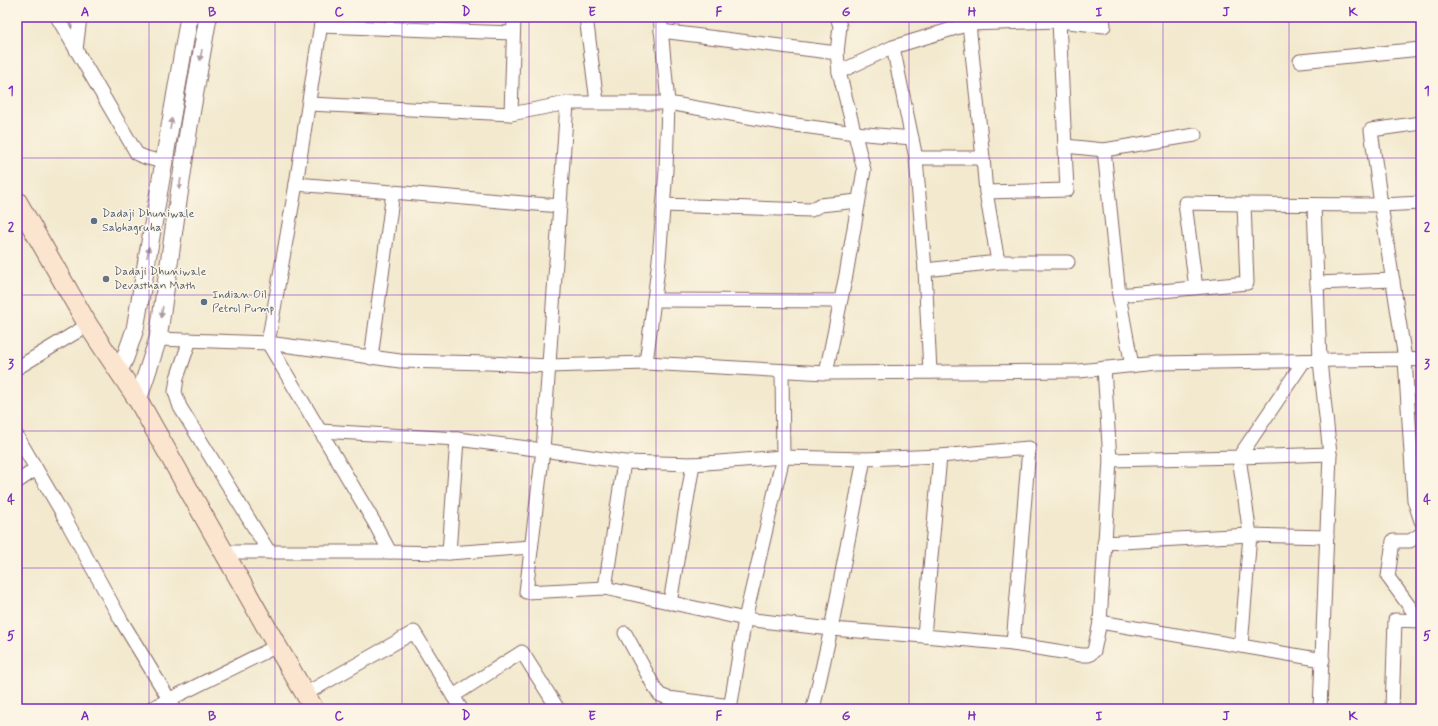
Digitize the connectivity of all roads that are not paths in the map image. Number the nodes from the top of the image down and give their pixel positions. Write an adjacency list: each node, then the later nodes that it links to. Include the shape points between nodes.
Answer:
1 (57, 17): 18 (street)
2 (80, 17): 18 (street)
3 (189, 17): 35 (street, one-way to 3)
4 (208, 17): 57 (street, one-way to 57, via 189,126)
5 (514, 17): 15 (street)
6 (586, 17): 22 (street)
7 (660, 17): 14 (street)
8 (837, 17): 19 (street, via 840,26)
9 (1103, 17): 12 (street, via 1104,26)
10 (1025, 19): 12 (street); 13 (street)
11 (322, 21): 15 (street); 25 (street)
12 (1059, 21): 31 (street)
13 (969, 24): 16 (street); 34 (street)
14 (661, 31): 19 (street); 24 (street)
15 (513, 33): 26 (street)
16 (893, 47): 21 (street); 30 (street)
17 (1421, 49): 20 (street)
18 (76, 50): 35 (street, via 137,154)
19 (837, 53): 21 (street)
20 (1300, 61)
21 (839, 72): 28 (street)
22 (597, 102): 23 (street); 24 (street)
23 (567, 103): 26 (street); 46 (street)
24 (668, 103): 28 (street); 43 (street)
25 (309, 104): 26 (street); 36 (street)
26 (511, 114)
27 (1421, 123): 45 (street, via 1371,130)
28 (855, 133): 30 (street); 40 (street, via 864,170)
29 (1195, 135): 32 (street)
30 (912, 138): 33 (street)
31 (1065, 146): 32 (street); 38 (street, via 1067,190)
32 (1104, 150): 53 (street)
33 (916, 158): 34 (street); 49 (street)
34 (983, 158): 38 (street)
35 (164, 162): 70 (street, one-way to 35, via 135,329)
36 (296, 184): 37 (street); 59 (street)
37 (393, 192): 46 (street); 60 (street)
38 (986, 192): 47 (street)
39 (17, 201): 56 (main road)
40 (858, 201): 43 (street, via 820,204 811,210); 55 (street)
41 (1421, 203): 45 (street)
42 (1244, 204): 44 (street); 52 (street, via 1247,284); 52 (street, via 1185,203)
43 (664, 205): 54 (street)
44 (1314, 205): 45 (street); 51 (street)
45 (1381, 205): 50 (street)
46 (560, 206): 66 (street)
47 (998, 262): 48 (street); 49 (street)
48 (1068, 262)
49 (925, 270): 72 (street)
50 (1393, 280): 51 (street); 61 (street)
51 (1317, 283): 64 (street)
52 (1196, 288): 53 (street)
53 (1119, 294): 67 (street)
54 (654, 300): 55 (street); 65 (street)
55 (840, 301): 73 (street)
56 (88, 326): 68 (street); 70 (main road)
57 (158, 339): 58 (street); 74 (street)
58 (190, 340): 59 (street); 97 (street, via 177,378 175,392 180,407)
59 (268, 343): 60 (street); 75 (street)
60 (371, 358): 66 (street)
61 (1405, 360): 62 (street); 64 (street); 83 (street)
62 (1421, 360)
63 (1304, 361): 64 (street); 67 (street, via 1156,363); 82 (street)
64 (1320, 361): 79 (street)
65 (646, 363): 66 (street); 71 (street)
66 (548, 366): 78 (street)
67 (1132, 366): 69 (street)
68 (17, 368)
69 (1104, 368): 72 (street, via 1079,371); 85 (street)
70 (119, 371): 74 (main road)
71 (782, 371): 73 (street); 80 (street)
72 (930, 372): 73 (street)
73 (826, 374)
74 (138, 400): 96 (main road)
75 (320, 431): 77 (street); 98 (street)
76 (17, 436): 88 (street)
77 (457, 439): 78 (street); 99 (street)
78 (543, 450): 86 (street); 95 (street)
79 (1330, 454): 82 (street); 93 (street)
80 (783, 456): 84 (street); 87 (street); 102 (street)
81 (940, 456): 84 (street); 107 (street); 108 (street, via 1028,448)
82 (1239, 456): 85 (street); 91 (street)
83 (1416, 457): 90 (street, via 1414,500)
84 (864, 459): 105 (street)
85 (1110, 460): 94 (street)
86 (624, 462): 87 (street); 100 (street)
87 (693, 464): 101 (street)
88 (36, 469): 89 (street); 114 (street, via 121,620)
89 (17, 482)
90 (1421, 521)
91 (1250, 534): 93 (street); 94 (street); 110 (street)
92 (1421, 534): 103 (street, via 1410,540 1393,540 1388,577)
93 (1327, 537): 111 (street)
94 (1104, 543): 104 (street)
95 (531, 547): 99 (street); 100 (street, via 526,592)
96 (224, 552): 97 (street); 109 (main road)
97 (269, 552): 98 (street)
98 (390, 552): 99 (street)
99 (450, 553)
100 (605, 588): 101 (street)
101 (670, 603): 102 (street)
102 (745, 619): 105 (street); 115 (street)
103 (1421, 621): 121 (street, via 1396,620)
104 (1100, 622): 108 (street, via 1094,651 1089,655); 110 (street)
105 (831, 629): 107 (street); 119 (street)
106 (625, 634): 115 (street, via 660,695)
107 (924, 636): 108 (street)
108 (1013, 644)
109 (277, 646): 113 (main road); 114 (street)
110 (1241, 646): 111 (street)
111 (1323, 660): 120 (street)
112 (453, 696): 113 (street, via 414,632); 117 (street); 118 (street, via 522,652)
113 (309, 701)
114 (172, 704): 116 (street)
115 (731, 707)
116 (150, 709)
117 (461, 709)
118 (558, 709)
119 (813, 709)
120 (1320, 709)
121 (1392, 709)

